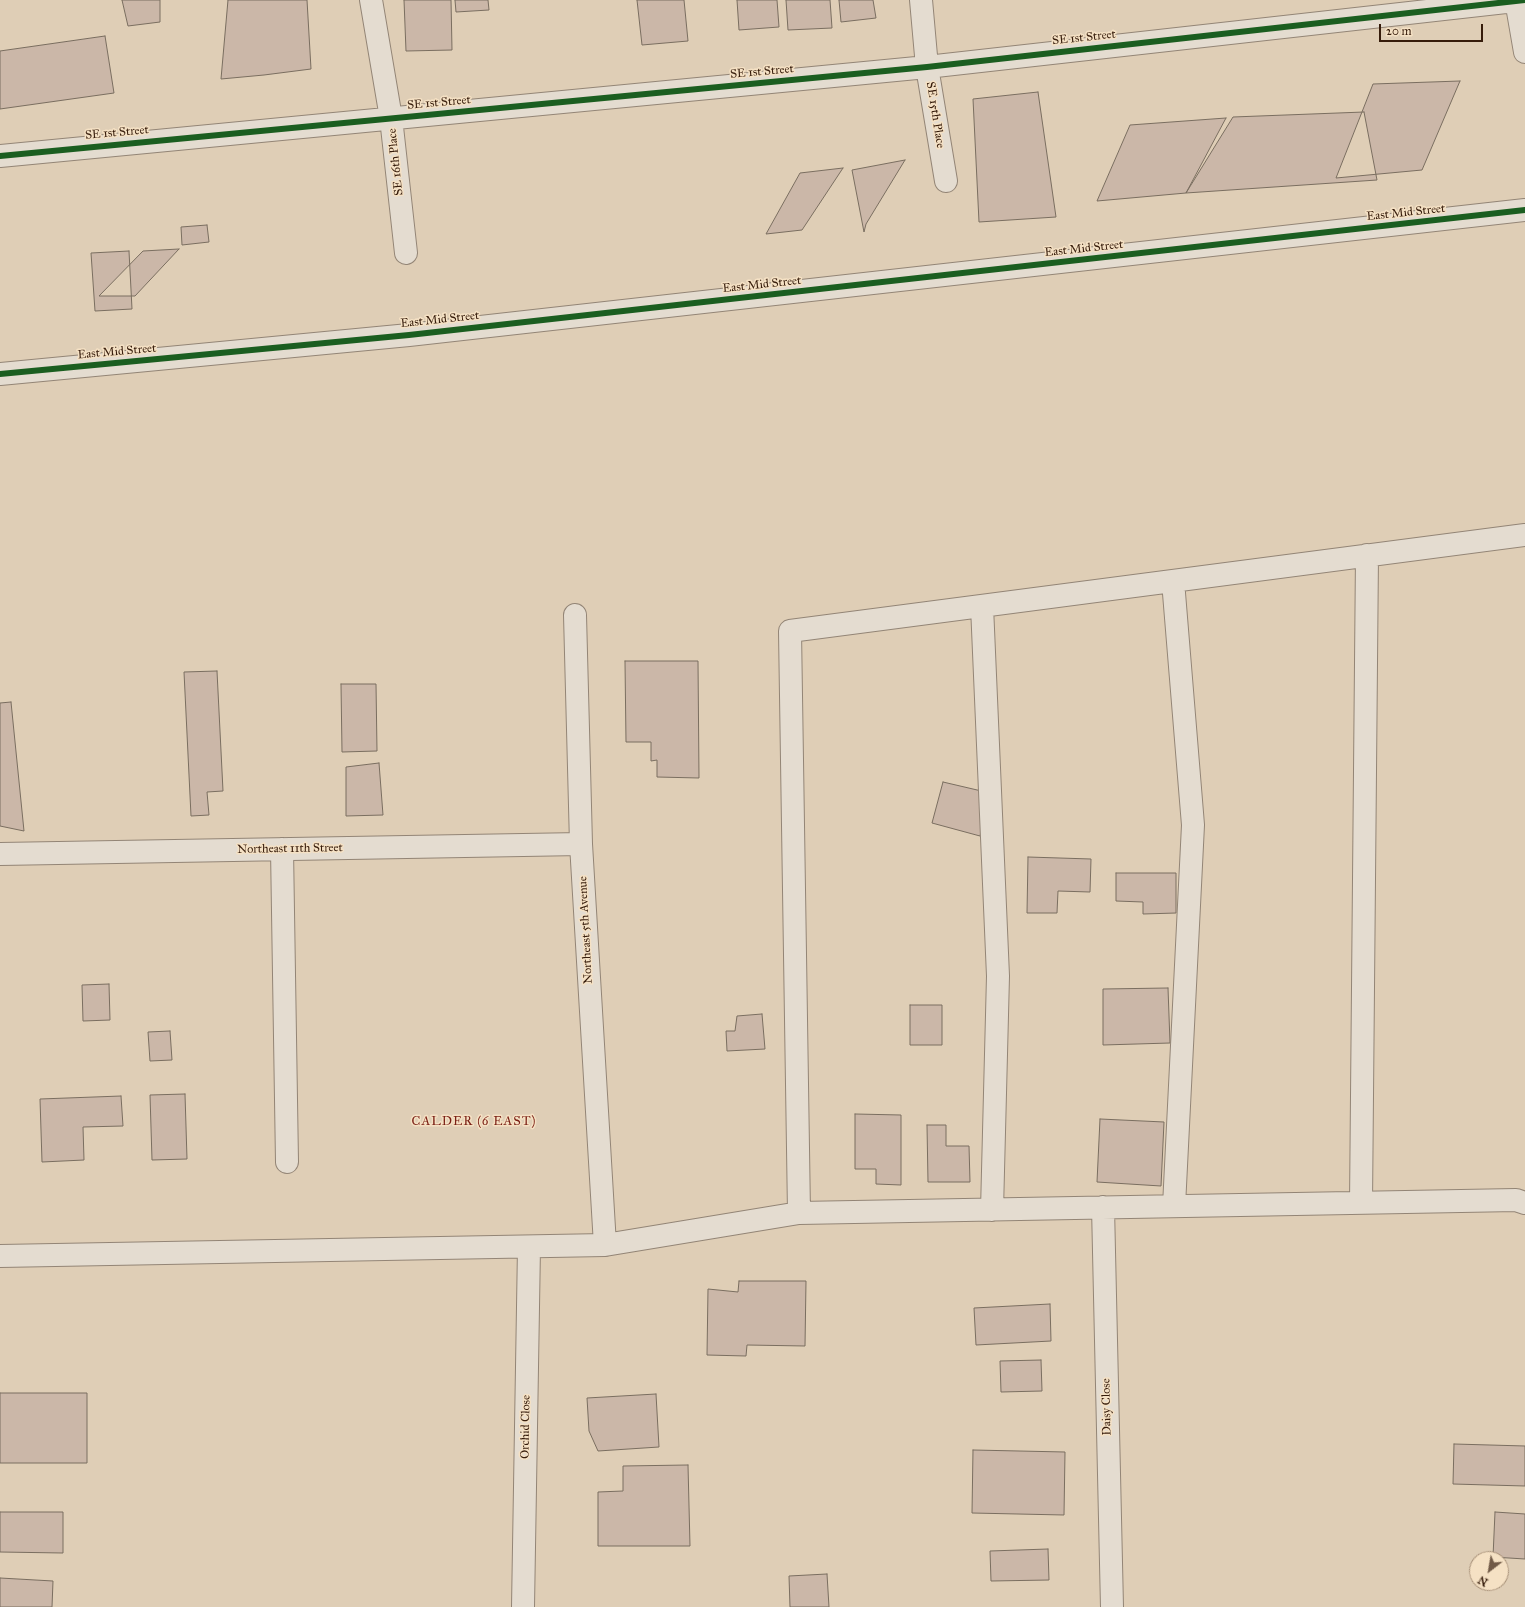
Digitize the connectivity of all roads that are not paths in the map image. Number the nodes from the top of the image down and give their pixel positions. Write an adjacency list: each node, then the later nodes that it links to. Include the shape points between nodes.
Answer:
1 (372, 0): 6 (street, SE 16th Place)
2 (921, 0): 5 (street, SE 15th Place)
3 (1519, 0): 4 (street); 5 (street, SE 1st Street)
4 (1525, 52)
5 (927, 67): 6 (street, SE 1st Street); 8 (street, SE 15th Place)
6 (391, 118): 7 (street, SE 1st Street); 10 (street, SE 16th Place)
7 (0, 156)
8 (946, 181)
9 (1525, 210): 11 (street, East Mid Street, via 409,335)
10 (406, 253)
11 (0, 374)
12 (1525, 534): 13 (street)
13 (1367, 555): 14 (street); 21 (street)
14 (1173, 581): 15 (street); 23 (street, via 1193,825)
15 (982, 606): 25 (street, via 998,976); 26 (street, via 790,631)
16 (575, 615): 17 (street, Northeast 5th Avenue)
17 (581, 844): 18 (street, Northeast 11th Street); 27 (street, Northeast 5th Avenue)
18 (282, 849): 19 (street, Northeast 11th Street); 20 (street)
19 (0, 854)
20 (288, 1162)
21 (1361, 1203): 22 (street, via 1516,1200); 23 (street)
22 (1525, 1203)
23 (1174, 1206): 24 (street)
24 (1103, 1208): 25 (street); 31 (street, Daisy Close)
25 (992, 1210): 26 (street)
26 (800, 1213): 27 (street)
27 (605, 1245): 28 (street)
28 (529, 1247): 29 (street); 30 (street, Orchid Close)
29 (0, 1256)
30 (523, 1607)
31 (1112, 1607)

